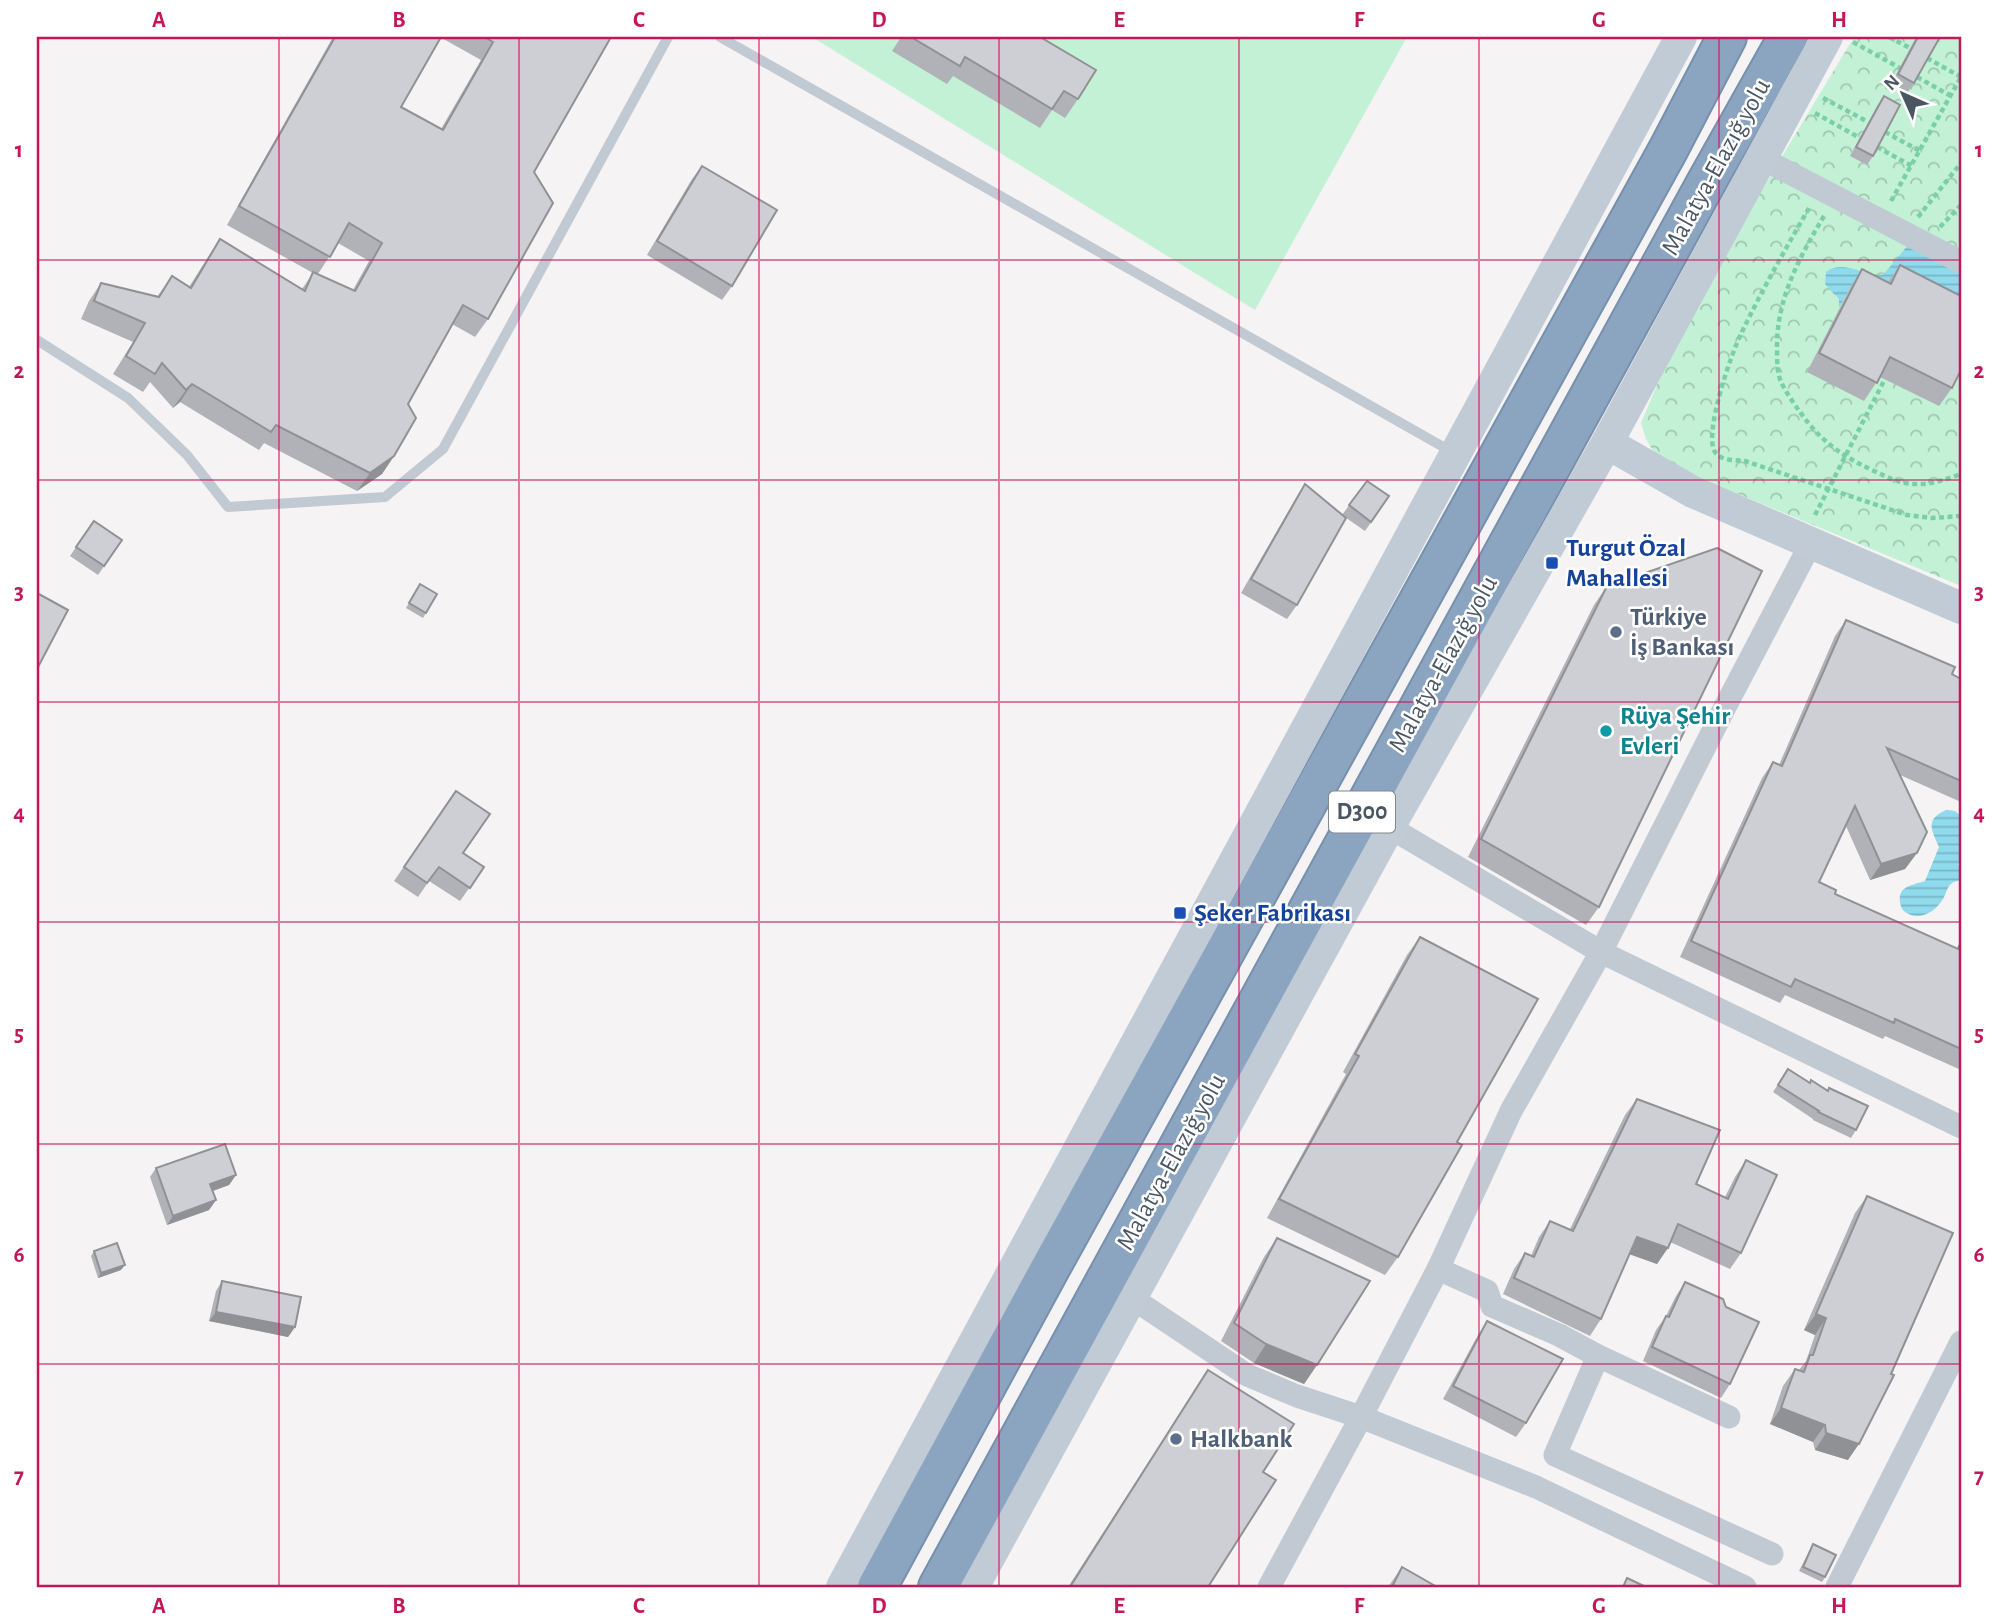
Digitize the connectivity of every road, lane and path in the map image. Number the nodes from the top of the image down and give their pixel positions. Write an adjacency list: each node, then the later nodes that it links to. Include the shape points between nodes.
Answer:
1 (668, 37): 28 (lane, via 443,449 385,497 228,507 187,455 128,398)
2 (720, 37): 31 (lane)
3 (1681, 37): 31 (street)
4 (1727, 37): 49 (highway, Malatya-Elazığ yolu / D300)
5 (1788, 37): 50 (highway, Malatya-Elazığ yolu / D300)
6 (1827, 37): 14 (street)
7 (1843, 37): 11 (path)
8 (1889, 37): 9 (path)
9 (1910, 48)
10 (1927, 58): 13 (path)
11 (1900, 68)
12 (1917, 77): 15 (path)
13 (1961, 77): 15 (path)
14 (1797, 93): 16 (path); 18 (path); 21 (street)
15 (1951, 96): 20 (path)
16 (1868, 122)
17 (1885, 132): 20 (path)
18 (1860, 138)
19 (1877, 146): 23 (path)
20 (1920, 151): 23 (path)
21 (1761, 158): 24 (street); 30 (street)
22 (1961, 163): 26 (path)
23 (1912, 166): 25 (path)
24 (1827, 193): 25 (street); 32 (path, via 1781,307 1777,365 1779,378 1802,415); 34 (path, via 1741,334 1723,382 1712,441 1714,451 1724,458)
25 (1881, 220): 26 (street)
26 (1905, 233): 27 (street)
27 (1961, 262)
28 (37, 340)
29 (1885, 379): 32 (path)
30 (1607, 443): 36 (street, via 1693,492); 38 (street)
31 (1456, 454): 48 (street)
32 (1845, 457): 33 (path, via 1893,480 1916,485); 34 (path)
33 (1961, 474)
34 (1829, 489): 35 (path, via 1907,515); 36 (path)
35 (1961, 516)
36 (1807, 541): 37 (street); 39 (street)
37 (1961, 608)
38 (1389, 827): 39 (street); 42 (street)
39 (1601, 952): 40 (street); 41 (street, via 1511,1111)
40 (1961, 1127)
41 (1438, 1269): 44 (street, via 1487,1291 1492,1306); 45 (street)
42 (1132, 1298): 45 (street, via 1247,1375); 51 (street)
43 (1961, 1342): 54 (street)
44 (1598, 1356): 46 (street); 47 (street, via 1555,1455)
45 (1361, 1417): 52 (street); 53 (street, via 1536,1487)
46 (1729, 1417)
47 (1772, 1554)
48 (842, 1587)
49 (877, 1587)
50 (938, 1587)
51 (973, 1587)
52 (1269, 1587)
53 (1745, 1587)
54 (1837, 1587)

